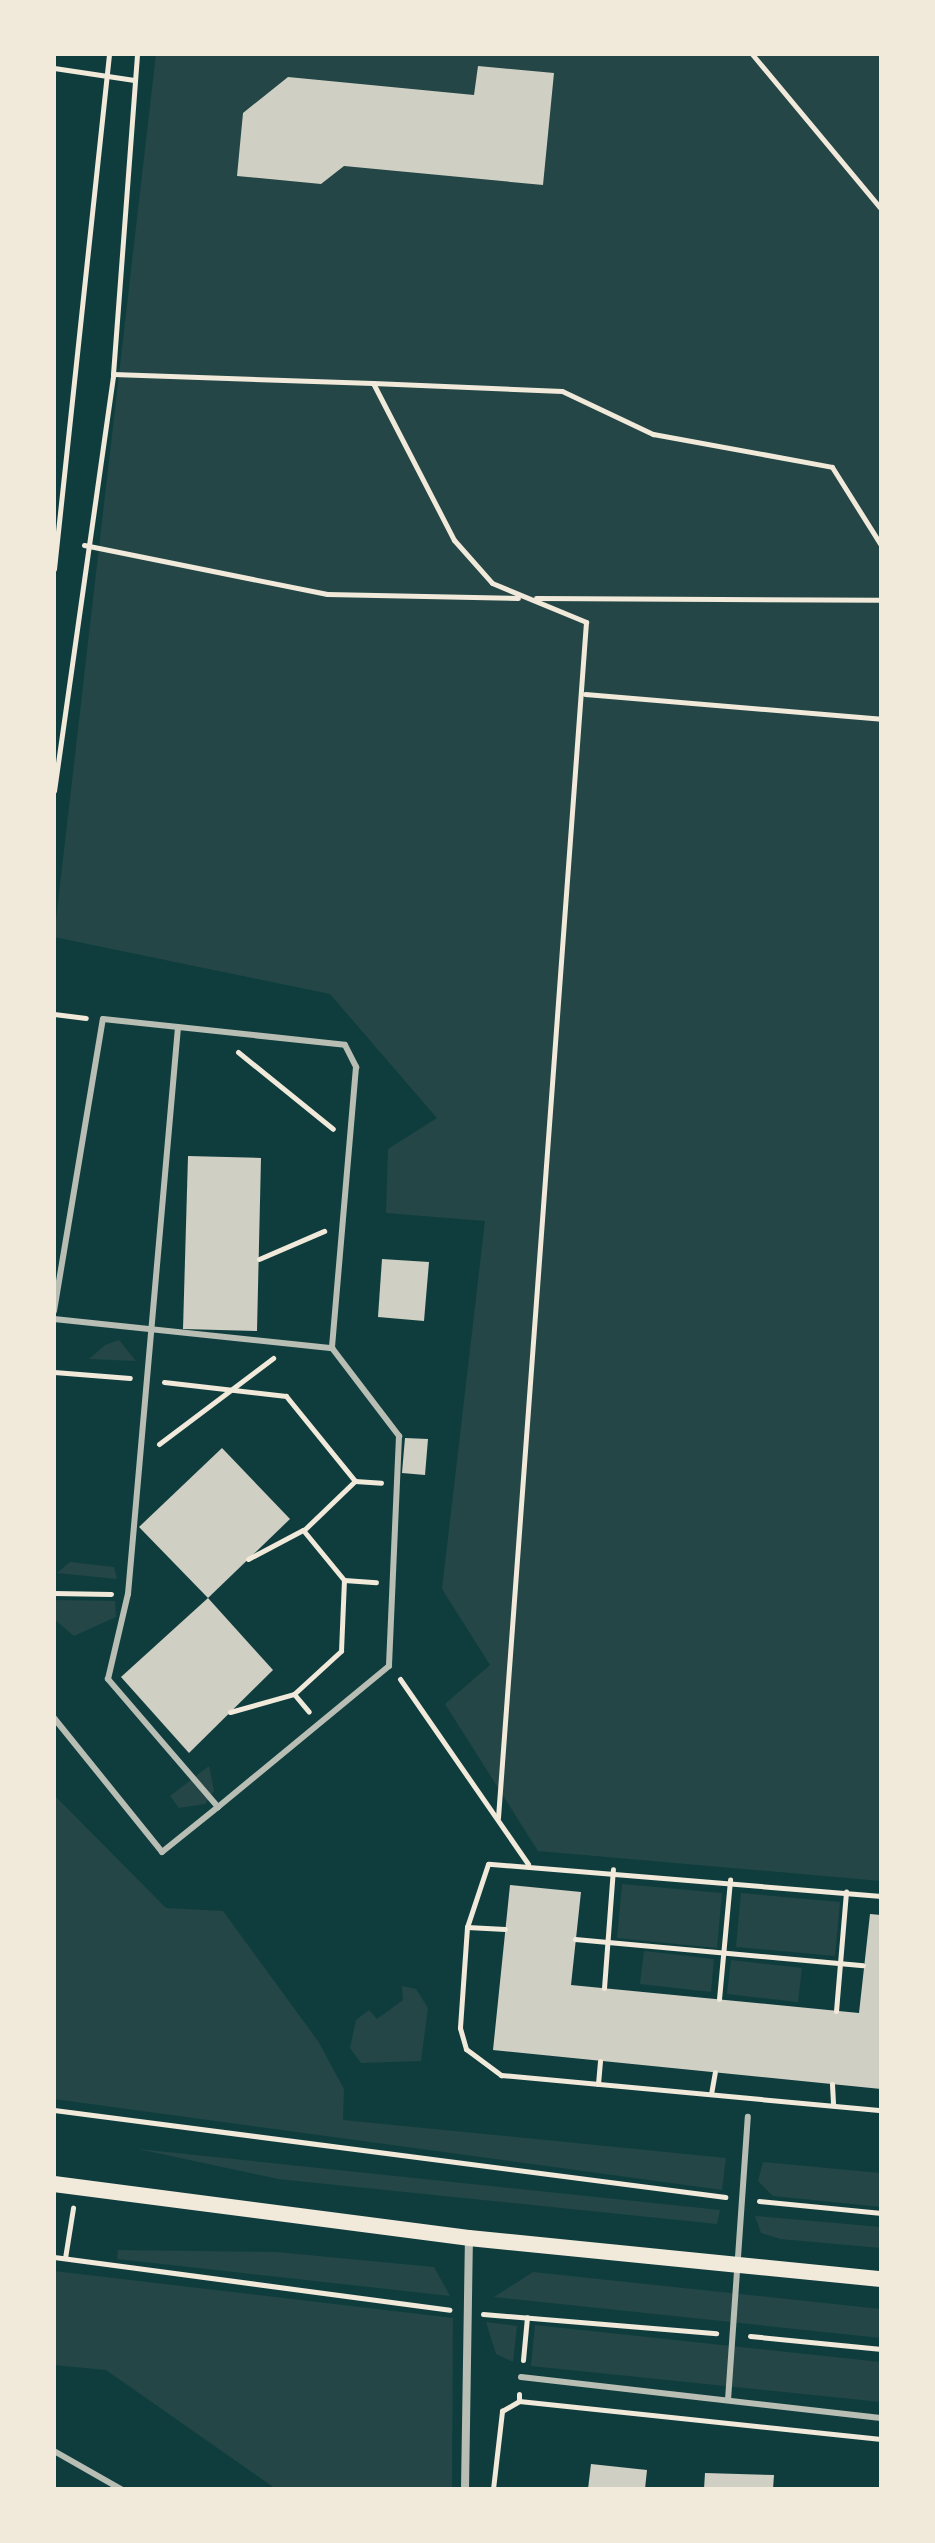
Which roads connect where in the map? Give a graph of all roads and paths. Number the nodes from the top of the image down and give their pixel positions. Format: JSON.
{"nodes":[{"id":1,"x":109,"y":54,"type":"edge"},
{"id":2,"x":137,"y":54,"type":"edge"},
{"id":3,"x":752,"y":54,"type":"edge"},
{"id":4,"x":54,"y":68,"type":"edge"},
{"id":5,"x":106,"y":76,"type":"junction"},
{"id":6,"x":134,"y":80,"type":"junction"},
{"id":7,"x":881,"y":209,"type":"edge"},
{"id":8,"x":113,"y":374,"type":"junction"},
{"id":9,"x":373,"y":383,"type":"junction"},
{"id":10,"x":84,"y":545,"type":"junction"},
{"id":11,"x":881,"y":545,"type":"edge"},
{"id":12,"x":54,"y":569,"type":"edge"},
{"id":13,"x":523,"y":598,"type":"junction"},
{"id":14,"x":881,"y":600,"type":"edge"},
{"id":15,"x":585,"y":694,"type":"junction"},
{"id":16,"x":881,"y":719,"type":"edge"},
{"id":17,"x":54,"y":791,"type":"edge"},
{"id":18,"x":54,"y":1014,"type":"edge"},
{"id":19,"x":103,"y":1019,"type":"junction"},
{"id":20,"x":178,"y":1027,"type":"junction"},
{"id":21,"x":212,"y":1031,"type":"junction"},
{"id":22,"x":350,"y":1142,"type":"junction"},
{"id":23,"x":342,"y":1224,"type":"junction"},
{"id":24,"x":259,"y":1259,"type":"dead end"},
{"id":25,"x":54,"y":1311,"type":"edge"},
{"id":26,"x":54,"y":1319,"type":"edge"},
{"id":27,"x":152,"y":1330,"type":"junction"},
{"id":28,"x":293,"y":1344,"type":"junction"},
{"id":29,"x":332,"y":1348,"type":"junction"},
{"id":30,"x":54,"y":1372,"type":"edge"},
{"id":31,"x":147,"y":1380,"type":"junction"},
{"id":32,"x":230,"y":1389,"type":"junction"},
{"id":33,"x":140,"y":1459,"type":"junction"},
{"id":34,"x":355,"y":1481,"type":"junction"},
{"id":35,"x":398,"y":1485,"type":"junction"},
{"id":36,"x":303,"y":1530,"type":"junction"},
{"id":37,"x":248,"y":1559,"type":"dead end"},
{"id":38,"x":344,"y":1580,"type":"junction"},
{"id":39,"x":395,"y":1584,"type":"junction"},
{"id":40,"x":54,"y":1593,"type":"edge"},
{"id":41,"x":128,"y":1594,"type":"junction"},
{"id":42,"x":389,"y":1666,"type":"junction"},
{"id":43,"x":294,"y":1694,"type":"junction"},
{"id":44,"x":230,"y":1712,"type":"dead end"},
{"id":45,"x":54,"y":1718,"type":"edge"},
{"id":46,"x":319,"y":1724,"type":"junction"},
{"id":47,"x":218,"y":1807,"type":"junction"},
{"id":48,"x":498,"y":1818,"type":"junction"},
{"id":49,"x":528,"y":1864,"type":"junction"},
{"id":50,"x":613,"y":1869,"type":"junction"},
{"id":51,"x":730,"y":1880,"type":"junction"},
{"id":52,"x":846,"y":1891,"type":"junction"},
{"id":53,"x":881,"y":1896,"type":"edge"},
{"id":54,"x":467,"y":1927,"type":"junction"},
{"id":55,"x":505,"y":1929,"type":"dead end"},
{"id":56,"x":575,"y":1939,"type":"dead end"},
{"id":57,"x":609,"y":1941,"type":"junction"},
{"id":58,"x":723,"y":1955,"type":"junction"},
{"id":59,"x":842,"y":1965,"type":"junction"},
{"id":60,"x":863,"y":1965,"type":"dead end"},
{"id":61,"x":604,"y":1988,"type":"dead end"},
{"id":62,"x":719,"y":1999,"type":"dead end"},
{"id":63,"x":836,"y":2011,"type":"dead end"},
{"id":64,"x":600,"y":2061,"type":"dead end"},
{"id":65,"x":715,"y":2072,"type":"dead end"},
{"id":66,"x":598,"y":2084,"type":"junction"},
{"id":67,"x":832,"y":2084,"type":"dead end"},
{"id":68,"x":711,"y":2094,"type":"junction"},
{"id":69,"x":833,"y":2105,"type":"junction"},
{"id":70,"x":54,"y":2110,"type":"edge"},
{"id":71,"x":881,"y":2110,"type":"edge"},
{"id":72,"x":748,"y":2117,"type":"dead end"},
{"id":73,"x":54,"y":2184,"type":"edge"},
{"id":74,"x":77,"y":2186,"type":"junction"},
{"id":75,"x":743,"y":2199,"type":"junction"},
{"id":76,"x":881,"y":2213,"type":"edge"},
{"id":77,"x":469,"y":2238,"type":"junction"},
{"id":78,"x":54,"y":2257,"type":"edge"},
{"id":79,"x":65,"y":2258,"type":"junction"},
{"id":80,"x":88,"y":2262,"type":"dead end"},
{"id":81,"x":739,"y":2264,"type":"junction"},
{"id":82,"x":881,"y":2279,"type":"edge"},
{"id":83,"x":521,"y":2377,"type":"dead end"},
{"id":84,"x":728,"y":2400,"type":"junction"},
{"id":85,"x":519,"y":2401,"type":"dead end"},
{"id":86,"x":881,"y":2418,"type":"edge"},
{"id":87,"x":54,"y":2451,"type":"edge"},
{"id":88,"x":121,"y":2489,"type":"edge"},
{"id":89,"x":465,"y":2489,"type":"edge"},
{"id":90,"x":493,"y":2489,"type":"edge"}],
"edges":[{"from":1,"to":5,"type":"path"},
{"from":2,"to":6,"type":"path"},
{"from":3,"to":7,"type":"path"},
{"from":4,"to":5,"type":"path"},
{"from":5,"to":6,"type":"path"},
{"from":5,"to":12,"type":"path"},
{"from":6,"to":8,"type":"path"},
{"from":8,"to":9,"type":"path"},
{"from":8,"to":10,"type":"path"},
{"from":9,"to":11,"type":"path"},
{"from":9,"to":13,"type":"path"},
{"from":10,"to":13,"type":"path"},
{"from":10,"to":17,"type":"path"},
{"from":13,"to":14,"type":"path"},
{"from":13,"to":15,"type":"path"},
{"from":15,"to":16,"type":"path"},
{"from":15,"to":48,"type":"path"},
{"from":18,"to":19,"type":"path"},
{"from":19,"to":20,"type":"lane"},
{"from":19,"to":25,"type":"lane"},
{"from":20,"to":21,"type":"lane"},
{"from":20,"to":27,"type":"lane"},
{"from":21,"to":22,"type":"path"},
{"from":21,"to":22,"type":"lane"},
{"from":22,"to":23,"type":"lane"},
{"from":23,"to":24,"type":"path"},
{"from":23,"to":29,"type":"lane"},
{"from":26,"to":27,"type":"lane"},
{"from":27,"to":28,"type":"lane"},
{"from":27,"to":31,"type":"lane"},
{"from":28,"to":29,"type":"lane"},
{"from":28,"to":32,"type":"path"},
{"from":29,"to":35,"type":"lane"},
{"from":30,"to":31,"type":"path"},
{"from":31,"to":32,"type":"path"},
{"from":31,"to":33,"type":"lane"},
{"from":32,"to":33,"type":"path"},
{"from":32,"to":34,"type":"path"},
{"from":33,"to":41,"type":"lane"},
{"from":34,"to":35,"type":"path"},
{"from":34,"to":36,"type":"path"},
{"from":35,"to":39,"type":"lane"},
{"from":36,"to":37,"type":"path"},
{"from":36,"to":38,"type":"path"},
{"from":38,"to":39,"type":"path"},
{"from":38,"to":43,"type":"path"},
{"from":39,"to":42,"type":"lane"},
{"from":40,"to":41,"type":"path"},
{"from":41,"to":47,"type":"lane"},
{"from":42,"to":46,"type":"lane"},
{"from":42,"to":48,"type":"path"},
{"from":43,"to":44,"type":"path"},
{"from":43,"to":46,"type":"path"},
{"from":45,"to":47,"type":"lane"},
{"from":46,"to":47,"type":"lane"},
{"from":48,"to":49,"type":"path"},
{"from":49,"to":50,"type":"path"},
{"from":49,"to":54,"type":"path"},
{"from":50,"to":51,"type":"path"},
{"from":50,"to":57,"type":"path"},
{"from":51,"to":52,"type":"path"},
{"from":51,"to":58,"type":"path"},
{"from":52,"to":53,"type":"path"},
{"from":52,"to":59,"type":"path"},
{"from":54,"to":55,"type":"path"},
{"from":54,"to":66,"type":"path"},
{"from":56,"to":57,"type":"path"},
{"from":57,"to":58,"type":"path"},
{"from":57,"to":61,"type":"path"},
{"from":58,"to":59,"type":"path"},
{"from":58,"to":62,"type":"path"},
{"from":59,"to":60,"type":"path"},
{"from":59,"to":63,"type":"path"},
{"from":64,"to":66,"type":"path"},
{"from":65,"to":68,"type":"path"},
{"from":66,"to":68,"type":"path"},
{"from":67,"to":69,"type":"path"},
{"from":68,"to":69,"type":"path"},
{"from":69,"to":71,"type":"path"},
{"from":70,"to":75,"type":"path"},
{"from":72,"to":75,"type":"lane"},
{"from":73,"to":74,"type":"main road"},
{"from":74,"to":77,"type":"main road"},
{"from":74,"to":79,"type":"path"},
{"from":75,"to":76,"type":"path"},
{"from":75,"to":81,"type":"lane"},
{"from":77,"to":81,"type":"main road"},
{"from":77,"to":89,"type":"street"},
{"from":78,"to":79,"type":"path"},
{"from":79,"to":80,"type":"path"},
{"from":81,"to":82,"type":"main road"},
{"from":81,"to":84,"type":"lane"},
{"from":83,"to":84,"type":"lane"},
{"from":84,"to":86,"type":"lane"},
{"from":85,"to":90,"type":"path"},
{"from":87,"to":88,"type":"lane"}]}
